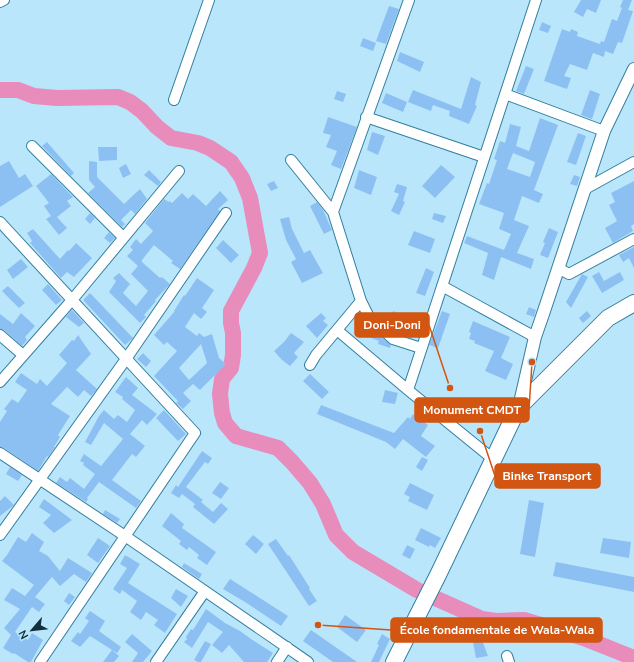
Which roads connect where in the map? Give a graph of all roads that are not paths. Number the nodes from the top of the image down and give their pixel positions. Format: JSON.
{"nodes":[{"id":1,"x":4,"y":0,"type":"edge"},
{"id":2,"x":209,"y":0,"type":"edge"},
{"id":3,"x":409,"y":0,"type":"edge"},
{"id":4,"x":536,"y":0,"type":"edge"},
{"id":5,"x":0,"y":2,"type":"edge"},
{"id":6,"x":634,"y":69,"type":"edge"},
{"id":7,"x":505,"y":94,"type":"junction"},
{"id":8,"x":174,"y":100,"type":"dead end"},
{"id":9,"x":366,"y":117,"type":"junction"},
{"id":10,"x":604,"y":131,"type":"junction"},
{"id":11,"x":32,"y":146,"type":"dead end"},
{"id":12,"x":484,"y":157,"type":"junction"},
{"id":13,"x":291,"y":160,"type":"dead end"},
{"id":14,"x":634,"y":162,"type":"edge"},
{"id":15,"x":179,"y":171,"type":"dead end"},
{"id":16,"x":585,"y":189,"type":"junction"},
{"id":17,"x":333,"y":212,"type":"junction"},
{"id":18,"x":226,"y":213,"type":"dead end"},
{"id":19,"x":0,"y":222,"type":"edge"},
{"id":20,"x":123,"y":237,"type":"junction"},
{"id":21,"x":634,"y":239,"type":"edge"},
{"id":22,"x":558,"y":268,"type":"junction"},
{"id":23,"x":442,"y":286,"type":"junction"},
{"id":24,"x":72,"y":300,"type":"junction"},
{"id":25,"x":361,"y":302,"type":"junction"},
{"id":26,"x":634,"y":303,"type":"edge"},
{"id":27,"x":337,"y":330,"type":"junction"},
{"id":28,"x":0,"y":335,"type":"edge"},
{"id":29,"x":535,"y":337,"type":"junction"},
{"id":30,"x":421,"y":348,"type":"junction"},
{"id":31,"x":23,"y":355,"type":"junction"},
{"id":32,"x":126,"y":359,"type":"junction"},
{"id":33,"x":310,"y":365,"type":"dead end"},
{"id":34,"x":0,"y":382,"type":"edge"},
{"id":35,"x":408,"y":390,"type":"junction"},
{"id":36,"x":518,"y":408,"type":"junction"},
{"id":37,"x":0,"y":453,"type":"edge"},
{"id":38,"x":493,"y":459,"type":"junction"},
{"id":39,"x":39,"y":479,"type":"junction"},
{"id":40,"x":0,"y":535,"type":"edge"},
{"id":41,"x":125,"y":536,"type":"junction"},
{"id":42,"x":205,"y":591,"type":"junction"},
{"id":43,"x":287,"y":647,"type":"junction"},
{"id":44,"x":40,"y":662,"type":"edge"},
{"id":45,"x":156,"y":662,"type":"edge"},
{"id":46,"x":277,"y":662,"type":"edge"},
{"id":47,"x":308,"y":662,"type":"edge"},
{"id":48,"x":394,"y":662,"type":"edge"}],
"edges":[{"from":1,"to":5,"type":"street"},
{"from":2,"to":8,"type":"street"},
{"from":3,"to":9,"type":"street"},
{"from":4,"to":7,"type":"street"},
{"from":6,"to":10,"type":"street"},
{"from":7,"to":10,"type":"street"},
{"from":7,"to":12,"type":"street"},
{"from":9,"to":12,"type":"street"},
{"from":9,"to":17,"type":"street"},
{"from":10,"to":16,"type":"street"},
{"from":11,"to":20,"type":"street"},
{"from":12,"to":23,"type":"street"},
{"from":13,"to":17,"type":"street"},
{"from":14,"to":16,"type":"street"},
{"from":15,"to":20,"type":"street"},
{"from":16,"to":22,"type":"street"},
{"from":17,"to":25,"type":"street"},
{"from":18,"to":32,"type":"street"},
{"from":19,"to":24,"type":"street"},
{"from":20,"to":24,"type":"street"},
{"from":21,"to":22,"type":"street"},
{"from":22,"to":29,"type":"street"},
{"from":23,"to":29,"type":"street"},
{"from":23,"to":30,"type":"street"},
{"from":24,"to":31,"type":"street"},
{"from":24,"to":32,"type":"street"},
{"from":25,"to":27,"type":"street"},
{"from":25,"to":30,"type":"street"},
{"from":26,"to":36,"type":"main road"},
{"from":27,"to":33,"type":"street"},
{"from":27,"to":35,"type":"street"},
{"from":28,"to":31,"type":"street"},
{"from":29,"to":36,"type":"street"},
{"from":30,"to":35,"type":"street"},
{"from":31,"to":34,"type":"street"},
{"from":32,"to":39,"type":"street"},
{"from":32,"to":41,"type":"street"},
{"from":35,"to":38,"type":"street"},
{"from":36,"to":38,"type":"main road"},
{"from":37,"to":39,"type":"street"},
{"from":38,"to":48,"type":"main road"},
{"from":39,"to":40,"type":"street"},
{"from":39,"to":41,"type":"street"},
{"from":41,"to":42,"type":"street"},
{"from":41,"to":44,"type":"street"},
{"from":42,"to":43,"type":"street"},
{"from":42,"to":45,"type":"street"},
{"from":43,"to":46,"type":"street"},
{"from":43,"to":47,"type":"street"}]}
